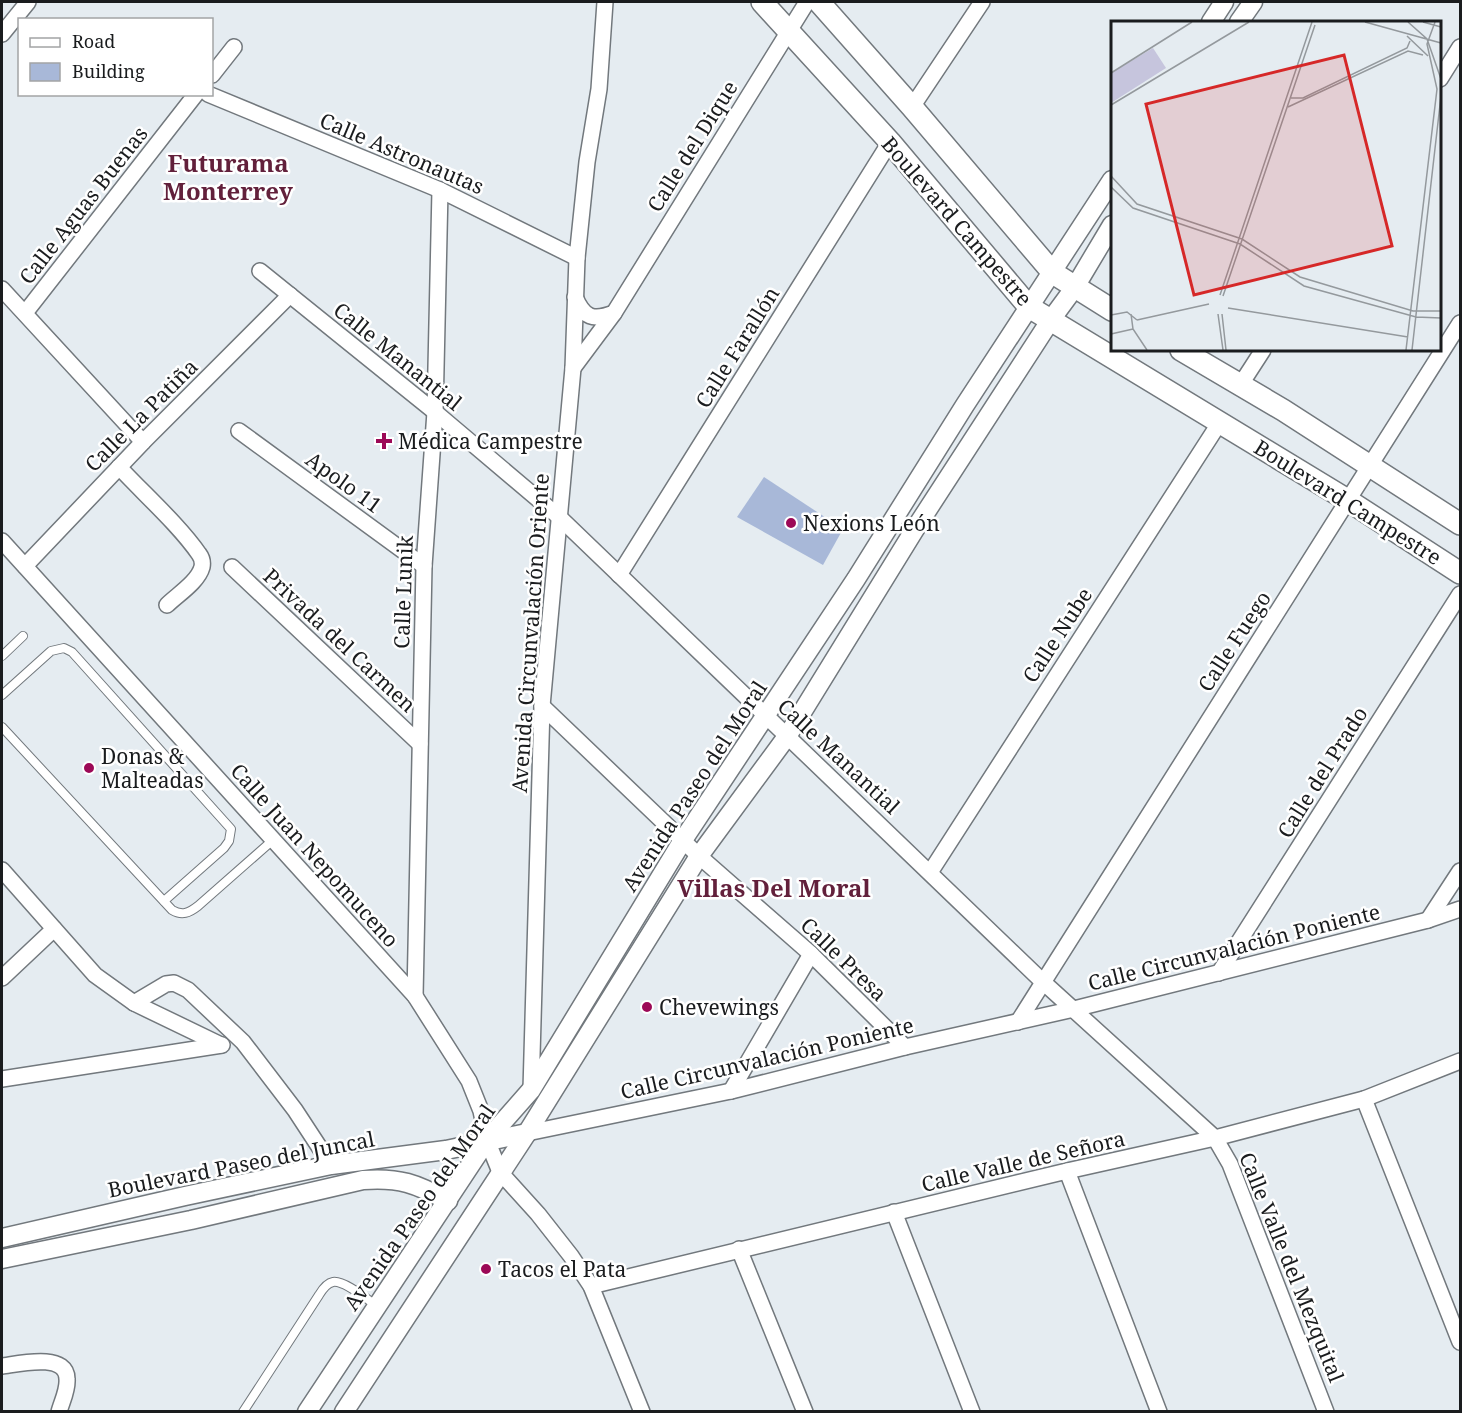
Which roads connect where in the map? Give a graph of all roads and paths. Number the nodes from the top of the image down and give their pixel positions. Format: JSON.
{"nodes":[{"id":1,"x":28,"y":2,"type":"edge"},
{"id":2,"x":605,"y":2,"type":"edge"},
{"id":3,"x":762,"y":2,"type":"edge"},
{"id":4,"x":807,"y":2,"type":"edge"},
{"id":5,"x":819,"y":2,"type":"edge"},
{"id":6,"x":982,"y":2,"type":"edge"},
{"id":7,"x":1224,"y":2,"type":"edge"},
{"id":8,"x":1253,"y":2,"type":"edge"},
{"id":9,"x":1212,"y":21,"type":"edge"},
{"id":10,"x":1240,"y":21,"type":"edge"},
{"id":11,"x":788,"y":30,"type":"junction"},
{"id":12,"x":2,"y":34,"type":"edge"},
{"id":13,"x":234,"y":46,"type":"dead end"},
{"id":14,"x":1461,"y":47,"type":"edge"},
{"id":15,"x":213,"y":74,"type":"edge"},
{"id":16,"x":1441,"y":77,"type":"edge"},
{"id":17,"x":194,"y":96,"type":"edge"},
{"id":18,"x":212,"y":96,"type":"edge"},
{"id":19,"x":912,"y":107,"type":"junction"},
{"id":20,"x":890,"y":142,"type":"junction"},
{"id":21,"x":1111,"y":183,"type":"edge"},
{"id":22,"x":440,"y":190,"type":"junction"},
{"id":23,"x":1111,"y":228,"type":"edge"},
{"id":24,"x":577,"y":258,"type":"junction"},
{"id":25,"x":260,"y":271,"type":"dead end"},
{"id":26,"x":1053,"y":273,"type":"junction"},
{"id":27,"x":1075,"y":288,"type":"junction"},
{"id":28,"x":2,"y":289,"type":"edge"},
{"id":29,"x":290,"y":296,"type":"junction"},
{"id":30,"x":575,"y":297,"type":"junction"},
{"id":31,"x":1029,"y":307,"type":"junction"},
{"id":32,"x":1111,"y":308,"type":"edge"},
{"id":33,"x":25,"y":313,"type":"junction"},
{"id":34,"x":614,"y":313,"type":"junction"},
{"id":35,"x":1050,"y":321,"type":"junction"},
{"id":36,"x":1461,"y":323,"type":"edge"},
{"id":37,"x":1183,"y":351,"type":"edge"},
{"id":38,"x":1262,"y":351,"type":"edge"},
{"id":39,"x":573,"y":368,"type":"junction"},
{"id":40,"x":1241,"y":384,"type":"junction"},
{"id":41,"x":435,"y":412,"type":"junction"},
{"id":42,"x":1220,"y":422,"type":"junction"},
{"id":43,"x":239,"y":431,"type":"dead end"},
{"id":44,"x":143,"y":442,"type":"junction"},
{"id":45,"x":1371,"y":467,"type":"junction"},
{"id":46,"x":119,"y":468,"type":"junction"},
{"id":47,"x":1349,"y":501,"type":"junction"},
{"id":48,"x":558,"y":516,"type":"junction"},
{"id":49,"x":1461,"y":524,"type":"edge"},
{"id":50,"x":2,"y":541,"type":"edge"},
{"id":51,"x":24,"y":566,"type":"junction"},
{"id":52,"x":424,"y":566,"type":"junction"},
{"id":53,"x":232,"y":567,"type":"dead end"},
{"id":54,"x":1461,"y":573,"type":"edge"},
{"id":55,"x":619,"y":575,"type":"junction"},
{"id":56,"x":1461,"y":594,"type":"edge"},
{"id":57,"x":167,"y":605,"type":"dead end"},
{"id":58,"x":23,"y":636,"type":"dead end"},
{"id":59,"x":2,"y":656,"type":"edge"},
{"id":60,"x":2,"y":695,"type":"edge"},
{"id":61,"x":542,"y":706,"type":"junction"},
{"id":62,"x":766,"y":717,"type":"junction"},
{"id":63,"x":2,"y":727,"type":"edge"},
{"id":64,"x":788,"y":735,"type":"junction"},
{"id":65,"x":420,"y":744,"type":"junction"},
{"id":66,"x":273,"y":840,"type":"junction"},
{"id":67,"x":683,"y":840,"type":"junction"},
{"id":68,"x":699,"y":856,"type":"junction"},
{"id":69,"x":2,"y":870,"type":"edge"},
{"id":70,"x":931,"y":871,"type":"junction"},
{"id":71,"x":1461,"y":871,"type":"edge"},
{"id":72,"x":164,"y":901,"type":"junction"},
{"id":73,"x":1461,"y":909,"type":"edge"},
{"id":74,"x":1428,"y":920,"type":"junction"},
{"id":75,"x":54,"y":929,"type":"junction"},
{"id":76,"x":811,"y":954,"type":"junction"},
{"id":77,"x":1219,"y":973,"type":"junction"},
{"id":78,"x":2,"y":978,"type":"edge"},
{"id":79,"x":1042,"y":981,"type":"junction"},
{"id":80,"x":415,"y":996,"type":"junction"},
{"id":81,"x":134,"y":1003,"type":"junction"},
{"id":82,"x":1074,"y":1009,"type":"junction"},
{"id":83,"x":1018,"y":1022,"type":"junction"},
{"id":84,"x":243,"y":1042,"type":"junction"},
{"id":85,"x":221,"y":1045,"type":"junction"},
{"id":86,"x":905,"y":1047,"type":"junction"},
{"id":87,"x":1461,"y":1061,"type":"edge"},
{"id":88,"x":2,"y":1079,"type":"edge"},
{"id":89,"x":531,"y":1090,"type":"junction"},
{"id":90,"x":731,"y":1091,"type":"junction"},
{"id":91,"x":1364,"y":1099,"type":"junction"},
{"id":92,"x":527,"y":1133,"type":"junction"},
{"id":93,"x":1215,"y":1138,"type":"junction"},
{"id":94,"x":487,"y":1140,"type":"junction"},
{"id":95,"x":331,"y":1165,"type":"junction"},
{"id":96,"x":1066,"y":1171,"type":"junction"},
{"id":97,"x":500,"y":1172,"type":"junction"},
{"id":98,"x":185,"y":1196,"type":"junction"},
{"id":99,"x":448,"y":1202,"type":"junction"},
{"id":100,"x":894,"y":1212,"type":"junction"},
{"id":101,"x":191,"y":1220,"type":"junction"},
{"id":102,"x":2,"y":1238,"type":"edge"},
{"id":103,"x":739,"y":1249,"type":"junction"},
{"id":104,"x":2,"y":1259,"type":"edge"},
{"id":105,"x":591,"y":1286,"type":"junction"},
{"id":106,"x":377,"y":1306,"type":"junction"},
{"id":107,"x":1461,"y":1341,"type":"edge"},
{"id":108,"x":350,"y":1347,"type":"junction"},
{"id":109,"x":2,"y":1366,"type":"edge"},
{"id":110,"x":59,"y":1412,"type":"edge"},
{"id":111,"x":243,"y":1412,"type":"edge"},
{"id":112,"x":307,"y":1412,"type":"edge"},
{"id":113,"x":322,"y":1412,"type":"edge"},
{"id":114,"x":344,"y":1412,"type":"edge"},
{"id":115,"x":642,"y":1412,"type":"edge"},
{"id":116,"x":805,"y":1412,"type":"edge"},
{"id":117,"x":972,"y":1412,"type":"edge"},
{"id":118,"x":1159,"y":1412,"type":"edge"},
{"id":119,"x":1326,"y":1412,"type":"edge"}],
"edges":[{"from":1,"to":12,"type":"street"},
{"from":2,"to":24,"type":"street","name":"Avenida Circunvalación Oriente"},
{"from":3,"to":11,"type":"main road","name":"Boulevard Campestre"},
{"from":4,"to":11,"type":"street","name":"Calle del Dique"},
{"from":5,"to":19,"type":"main road","name":"Boulevard Campestre"},
{"from":6,"to":19,"type":"street"},
{"from":7,"to":9,"type":"street"},
{"from":8,"to":10,"type":"street"},
{"from":11,"to":20,"type":"main road","name":"Boulevard Campestre"},
{"from":11,"to":34,"type":"street","name":"Calle del Dique"},
{"from":13,"to":15,"type":"street"},
{"from":14,"to":16,"type":"street"},
{"from":17,"to":33,"type":"street","name":"Calle Aguas Buenas"},
{"from":18,"to":22,"type":"street","name":"Calle Astronautas"},
{"from":19,"to":26,"type":"main road","name":"Boulevard Campestre"},
{"from":20,"to":31,"type":"main road","name":"Boulevard Campestre"},
{"from":20,"to":55,"type":"street","name":"Calle Farallón"},
{"from":21,"to":26,"type":"street","name":"Avenida Paseo del Moral"},
{"from":22,"to":24,"type":"street","name":"Calle Astronautas"},
{"from":22,"to":41,"type":"street","name":"Calle Lunik"},
{"from":23,"to":27,"type":"street","name":"Avenida Paseo del Moral"},
{"from":24,"to":30,"type":"street","name":"Avenida Circunvalación Oriente"},
{"from":25,"to":29,"type":"street","name":"Calle Manantial"},
{"from":26,"to":27,"type":"main road","name":"Boulevard Campestre"},
{"from":26,"to":31,"type":"street","name":"Avenida Paseo del Moral"},
{"from":27,"to":32,"type":"main road","name":"Boulevard Campestre"},
{"from":27,"to":35,"type":"street","name":"Avenida Paseo del Moral"},
{"from":28,"to":33,"type":"street"},
{"from":29,"to":41,"type":"street","name":"Calle Manantial"},
{"from":29,"to":44,"type":"street","name":"Calle La Patiña"},
{"from":30,"to":34,"type":"street"},
{"from":30,"to":39,"type":"street","name":"Avenida Circunvalación Oriente"},
{"from":31,"to":35,"type":"main road","name":"Boulevard Campestre"},
{"from":31,"to":62,"type":"street","name":"Avenida Paseo del Moral"},
{"from":33,"to":44,"type":"street"},
{"from":34,"to":39,"type":"street","name":"Calle del Dique"},
{"from":35,"to":42,"type":"main road","name":"Boulevard Campestre"},
{"from":35,"to":64,"type":"street","name":"Avenida Paseo del Moral"},
{"from":36,"to":45,"type":"street","name":"Calle Fuego"},
{"from":37,"to":40,"type":"main road","name":"Boulevard Campestre"},
{"from":38,"to":40,"type":"street"},
{"from":39,"to":48,"type":"street","name":"Avenida Circunvalación Oriente"},
{"from":40,"to":45,"type":"main road","name":"Boulevard Campestre"},
{"from":41,"to":48,"type":"street","name":"Calle Manantial"},
{"from":41,"to":52,"type":"street","name":"Calle Lunik"},
{"from":42,"to":47,"type":"main road","name":"Boulevard Campestre"},
{"from":42,"to":70,"type":"street","name":"Calle Nube"},
{"from":43,"to":52,"type":"street","name":"Apolo 11"},
{"from":44,"to":46,"type":"street","name":"Calle La Patiña"},
{"from":45,"to":47,"type":"street","name":"Calle Fuego"},
{"from":45,"to":49,"type":"main road","name":"Boulevard Campestre"},
{"from":46,"to":51,"type":"street","name":"Calle La Patiña"},
{"from":46,"to":57,"type":"street"},
{"from":47,"to":54,"type":"main road","name":"Boulevard Campestre"},
{"from":47,"to":79,"type":"street","name":"Calle Fuego"},
{"from":48,"to":55,"type":"street","name":"Calle Manantial"},
{"from":48,"to":61,"type":"street","name":"Avenida Circunvalación Oriente"},
{"from":50,"to":51,"type":"street","name":"Calle Juan Nepomuceno"},
{"from":51,"to":66,"type":"street","name":"Calle Juan Nepomuceno"},
{"from":52,"to":65,"type":"street","name":"Calle Lunik"},
{"from":53,"to":65,"type":"street","name":"Privada del Carmen"},
{"from":55,"to":62,"type":"street","name":"Calle Manantial"},
{"from":56,"to":77,"type":"street","name":"Calle del Prado"},
{"from":58,"to":59,"type":"lane"},
{"from":60,"to":72,"type":"lane"},
{"from":61,"to":67,"type":"street","name":"Calle Presa"},
{"from":61,"to":89,"type":"street","name":"Avenida Circunvalación Oriente"},
{"from":62,"to":64,"type":"street","name":"Calle Manantial"},
{"from":62,"to":67,"type":"street","name":"Avenida Paseo del Moral"},
{"from":63,"to":72,"type":"lane"},
{"from":64,"to":68,"type":"street","name":"Avenida Paseo del Moral"},
{"from":64,"to":70,"type":"street","name":"Calle Manantial"},
{"from":65,"to":80,"type":"street","name":"Calle Lunik"},
{"from":66,"to":72,"type":"lane"},
{"from":66,"to":80,"type":"street","name":"Calle Juan Nepomuceno"},
{"from":67,"to":68,"type":"street","name":"Calle Presa"},
{"from":67,"to":89,"type":"street","name":"Avenida Paseo del Moral"},
{"from":68,"to":76,"type":"street","name":"Calle Presa"},
{"from":68,"to":92,"type":"street","name":"Avenida Paseo del Moral"},
{"from":69,"to":75,"type":"street"},
{"from":70,"to":79,"type":"street","name":"Calle Manantial"},
{"from":71,"to":74,"type":"street"},
{"from":73,"to":74,"type":"street","name":"Calle Circunvalación Poniente"},
{"from":74,"to":77,"type":"street","name":"Calle Circunvalación Poniente"},
{"from":75,"to":78,"type":"street"},
{"from":75,"to":81,"type":"street"},
{"from":76,"to":86,"type":"street","name":"Calle Presa"},
{"from":76,"to":90,"type":"street"},
{"from":77,"to":82,"type":"street","name":"Calle Circunvalación Poniente"},
{"from":79,"to":82,"type":"street","name":"Calle Manantial"},
{"from":79,"to":83,"type":"street"},
{"from":80,"to":94,"type":"street","name":"Calle Juan Nepomuceno"},
{"from":81,"to":84,"type":"street"},
{"from":81,"to":85,"type":"street"},
{"from":82,"to":83,"type":"street","name":"Calle Circunvalación Poniente"},
{"from":82,"to":93,"type":"street","name":"Calle Manantial"},
{"from":83,"to":86,"type":"street","name":"Calle Circunvalación Poniente"},
{"from":84,"to":85,"type":"street"},
{"from":84,"to":95,"type":"street"},
{"from":85,"to":88,"type":"street"},
{"from":86,"to":90,"type":"street","name":"Calle Circunvalación Poniente"},
{"from":87,"to":91,"type":"street","name":"Calle Valle de Señora"},
{"from":89,"to":94,"type":"street","name":"Avenida Paseo del Moral"},
{"from":90,"to":92,"type":"street","name":"Calle Circunvalación Poniente"},
{"from":91,"to":93,"type":"street","name":"Calle Valle de Señora"},
{"from":91,"to":107,"type":"street"},
{"from":92,"to":94,"type":"street","name":"Boulevard Paseo del Juncal"},
{"from":92,"to":97,"type":"street","name":"Avenida Paseo del Moral"},
{"from":93,"to":96,"type":"street","name":"Calle Valle de Señora"},
{"from":93,"to":119,"type":"street","name":"Calle Valle del Mezquital"},
{"from":94,"to":95,"type":"street","name":"Boulevard Paseo del Juncal"},
{"from":94,"to":97,"type":"street","name":"Calle Juan Nepomuceno"},
{"from":94,"to":99,"type":"street","name":"Avenida Paseo del Moral"},
{"from":95,"to":98,"type":"street","name":"Boulevard Paseo del Juncal"},
{"from":96,"to":100,"type":"street","name":"Calle Valle de Señora"},
{"from":96,"to":118,"type":"street"},
{"from":97,"to":105,"type":"street"},
{"from":97,"to":114,"type":"street","name":"Avenida Paseo del Moral"},
{"from":98,"to":101,"type":"street"},
{"from":98,"to":102,"type":"street","name":"Boulevard Paseo del Juncal"},
{"from":99,"to":101,"type":"street","name":"Boulevard Paseo del Juncal"},
{"from":99,"to":106,"type":"street","name":"Avenida Paseo del Moral"},
{"from":100,"to":103,"type":"street","name":"Calle Valle de Señora"},
{"from":100,"to":117,"type":"street"},
{"from":101,"to":104,"type":"street","name":"Boulevard Paseo del Juncal"},
{"from":103,"to":105,"type":"street","name":"Calle Valle de Señora"},
{"from":103,"to":116,"type":"street"},
{"from":105,"to":115,"type":"street"},
{"from":106,"to":108,"type":"street","name":"Avenida Paseo del Moral"},
{"from":106,"to":111,"type":"lane"},
{"from":108,"to":112,"type":"street","name":"Avenida Paseo del Moral"},
{"from":108,"to":113,"type":"street"},
{"from":109,"to":110,"type":"street"}]}
